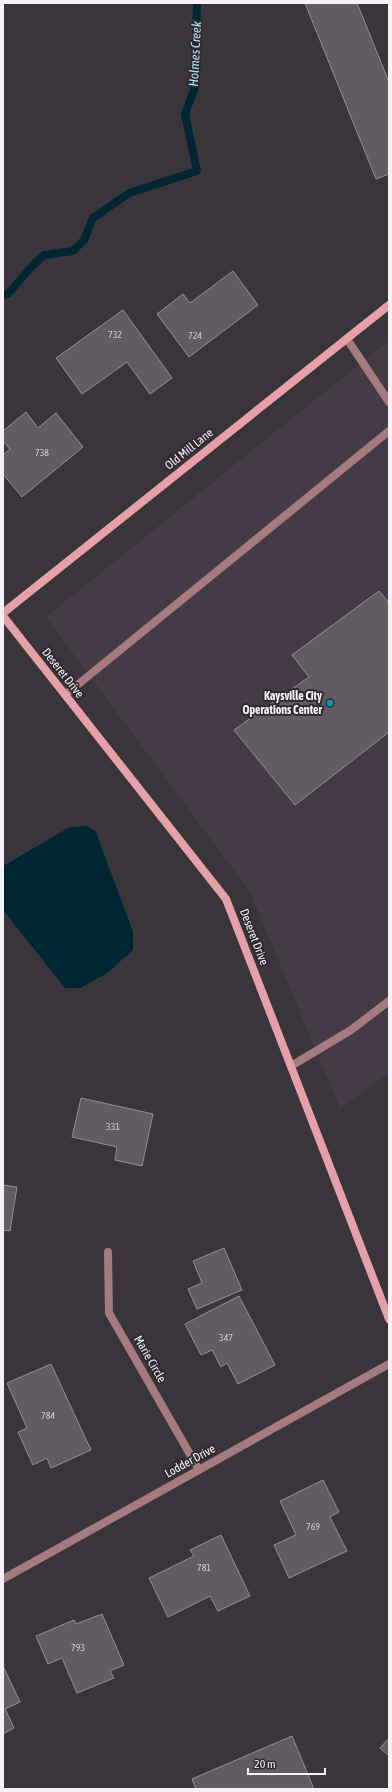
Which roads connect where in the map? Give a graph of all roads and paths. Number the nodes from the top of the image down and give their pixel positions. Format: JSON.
{"nodes":[{"id":1,"x":389,"y":305,"type":"edge"},
{"id":2,"x":347,"y":339,"type":"junction"},
{"id":3,"x":389,"y":402,"type":"edge"},
{"id":4,"x":389,"y":431,"type":"edge"},
{"id":5,"x":3,"y":613,"type":"edge"},
{"id":6,"x":3,"y":616,"type":"edge"},
{"id":7,"x":65,"y":695,"type":"junction"},
{"id":8,"x":389,"y":1001,"type":"edge"},
{"id":9,"x":291,"y":1066,"type":"junction"},
{"id":10,"x":108,"y":1252,"type":"dead end"},
{"id":11,"x":389,"y":1319,"type":"edge"},
{"id":12,"x":389,"y":1364,"type":"edge"},
{"id":13,"x":199,"y":1470,"type":"junction"},
{"id":14,"x":3,"y":1579,"type":"edge"}],
"edges":[{"from":1,"to":2,"type":"street","name":"Old Mill Lane"},
{"from":2,"to":3,"type":"street"},
{"from":2,"to":5,"type":"street","name":"Old Mill Lane"},
{"from":4,"to":7,"type":"street"},
{"from":6,"to":7,"type":"street","name":"Deseret Drive"},
{"from":7,"to":9,"type":"street","name":"Deseret Drive"},
{"from":8,"to":9,"type":"street"},
{"from":9,"to":11,"type":"street","name":"Deseret Drive"},
{"from":10,"to":13,"type":"street","name":"Marie Circle"},
{"from":12,"to":13,"type":"street","name":"Lodder Drive"},
{"from":13,"to":14,"type":"street","name":"Lodder Drive"}]}
